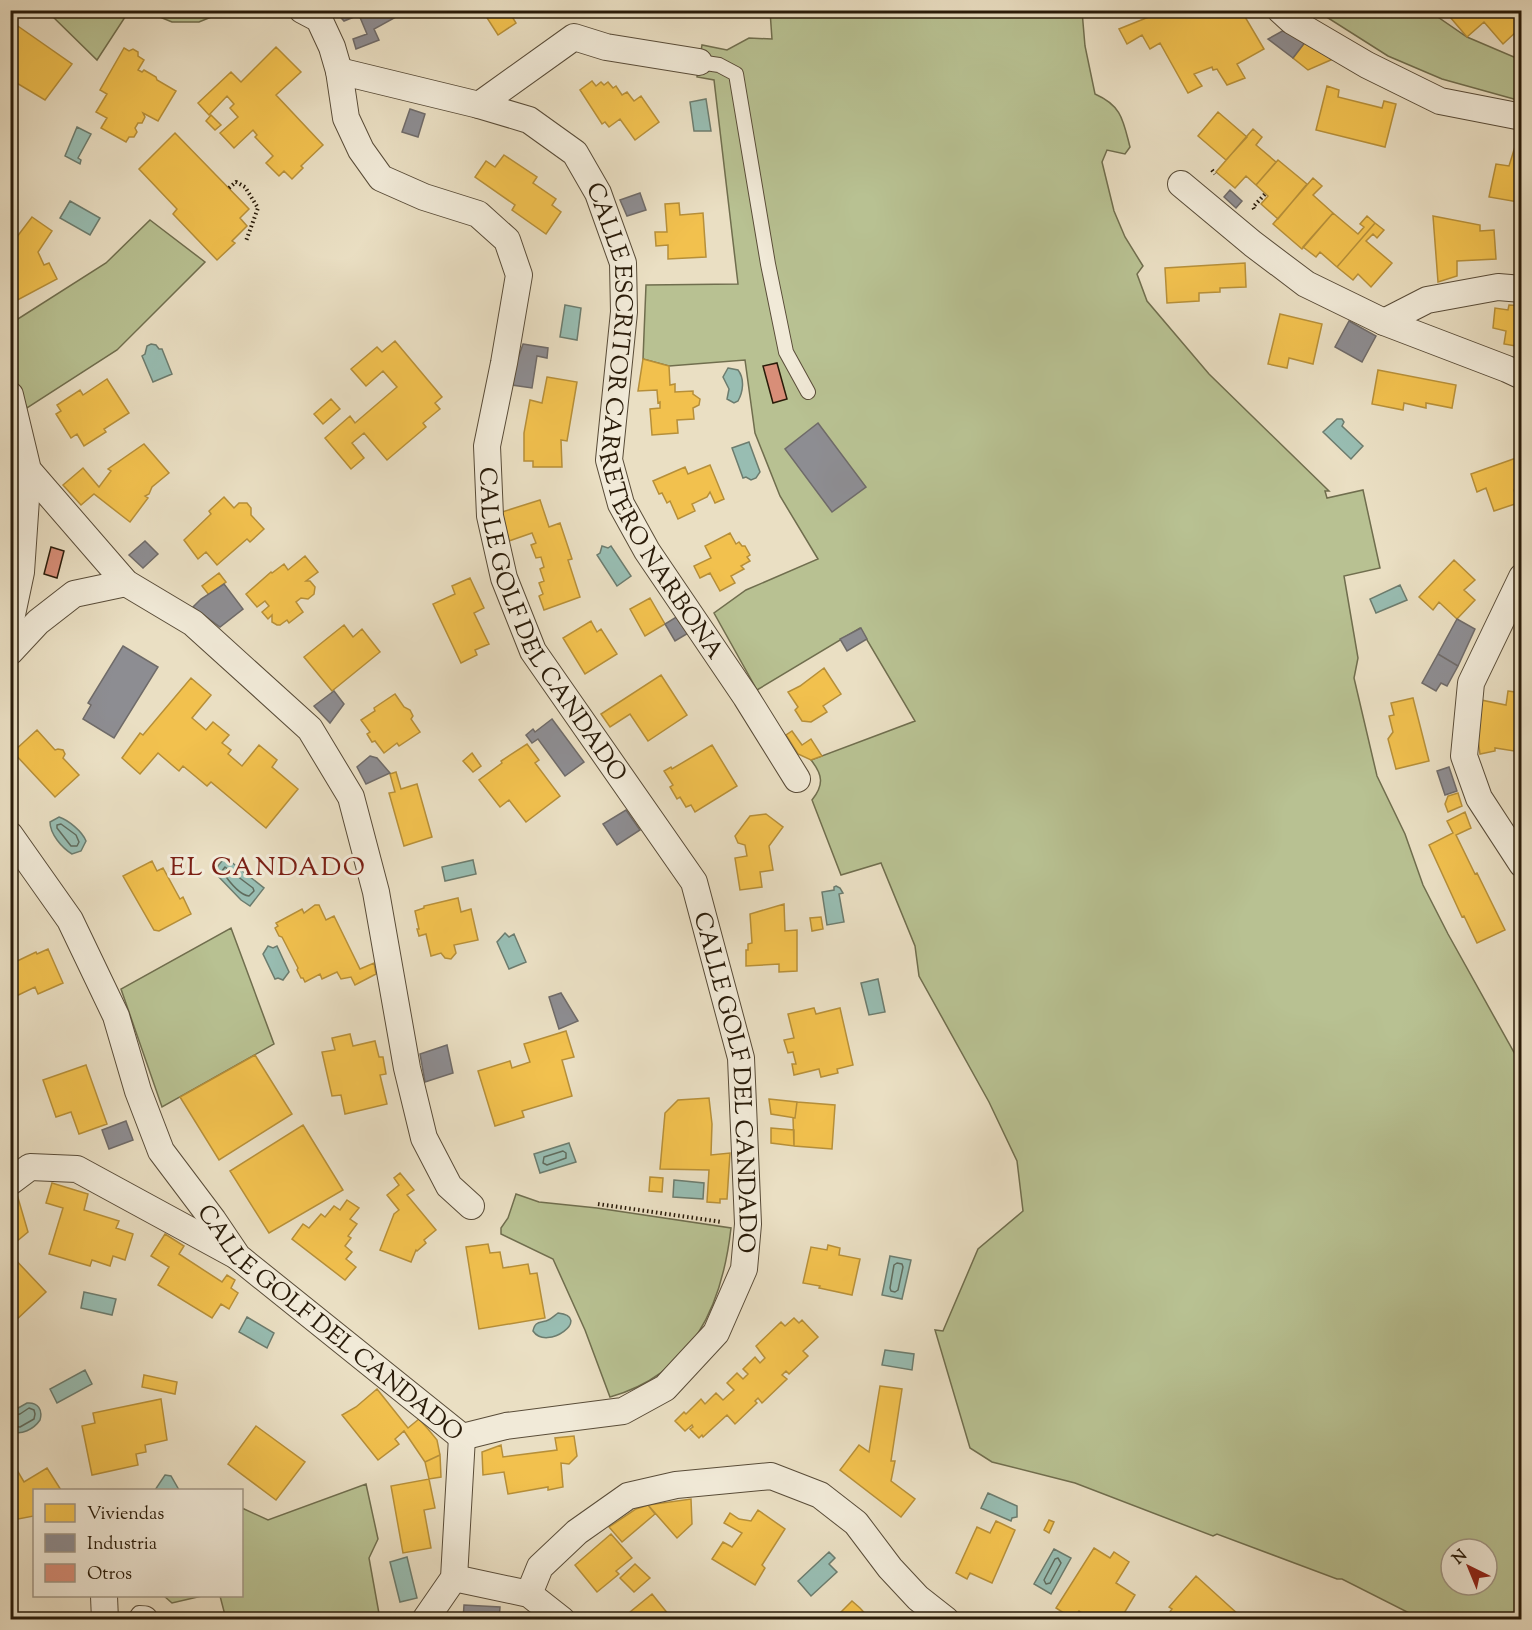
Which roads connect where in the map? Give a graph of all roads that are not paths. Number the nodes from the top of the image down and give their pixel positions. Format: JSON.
{"nodes":[{"id":1,"x":302,"y":10,"type":"edge"},
{"id":2,"x":1280,"y":10,"type":"edge"},
{"id":3,"x":699,"y":62,"type":"joint"},
{"id":4,"x":339,"y":71,"type":"junction"},
{"id":5,"x":479,"y":105,"type":"junction"},
{"id":6,"x":1521,"y":117,"type":"edge"},
{"id":7,"x":1181,"y":184,"type":"dead end"},
{"id":8,"x":1521,"y":290,"type":"edge"},
{"id":9,"x":1384,"y":322,"type":"junction"},
{"id":10,"x":1521,"y":376,"type":"edge"},
{"id":11,"x":808,"y":392,"type":"dead end"},
{"id":12,"x":10,"y":395,"type":"edge"},
{"id":13,"x":28,"y":470,"type":"junction"},
{"id":14,"x":1521,"y":577,"type":"edge"},
{"id":15,"x":126,"y":583,"type":"junction"},
{"id":16,"x":10,"y":624,"type":"edge"},
{"id":17,"x":10,"y":652,"type":"edge"},
{"id":18,"x":797,"y":779,"type":"dead end"},
{"id":19,"x":10,"y":835,"type":"edge"},
{"id":20,"x":1521,"y":864,"type":"edge"},
{"id":21,"x":10,"y":1182,"type":"edge"},
{"id":22,"x":471,"y":1206,"type":"dead end"},
{"id":23,"x":238,"y":1257,"type":"junction"},
{"id":24,"x":462,"y":1437,"type":"junction"},
{"id":25,"x":454,"y":1578,"type":"junction"},
{"id":26,"x":530,"y":1594,"type":"junction"},
{"id":27,"x":104,"y":1597,"type":"edge"},
{"id":28,"x":105,"y":1620,"type":"edge"},
{"id":29,"x":134,"y":1620,"type":"edge"},
{"id":30,"x":152,"y":1620,"type":"edge"},
{"id":31,"x":424,"y":1620,"type":"edge"},
{"id":32,"x":562,"y":1620,"type":"edge"},
{"id":33,"x":946,"y":1620,"type":"edge"}],
"edges":[{"from":1,"to":4,"type":"street","name":"CALLE GOLF DEL CANDADO"},
{"from":2,"to":6,"type":"street"},
{"from":3,"to":5,"type":"street"},
{"from":3,"to":11,"type":"lane"},
{"from":4,"to":5,"type":"street","name":"CALLE ESCRITOR CARRETERO NARBONA"},
{"from":4,"to":24,"type":"street","name":"CALLE GOLF DEL CANDADO"},
{"from":5,"to":18,"type":"street","name":"CALLE ESCRITOR CARRETERO NARBONA"},
{"from":7,"to":9,"type":"street"},
{"from":8,"to":9,"type":"street"},
{"from":9,"to":10,"type":"street"},
{"from":12,"to":13,"type":"street"},
{"from":13,"to":15,"type":"street"},
{"from":13,"to":16,"type":"street"},
{"from":14,"to":20,"type":"street"},
{"from":15,"to":17,"type":"street"},
{"from":15,"to":22,"type":"street"},
{"from":19,"to":23,"type":"street","name":"CALLE GOLF DEL CANDADO"},
{"from":21,"to":23,"type":"street"},
{"from":23,"to":24,"type":"street","name":"CALLE GOLF DEL CANDADO"},
{"from":24,"to":25,"type":"street"},
{"from":25,"to":26,"type":"street"},
{"from":25,"to":31,"type":"street"},
{"from":26,"to":32,"type":"street"},
{"from":26,"to":33,"type":"street"},
{"from":27,"to":28,"type":"street"},
{"from":29,"to":30,"type":"lane"}]}
